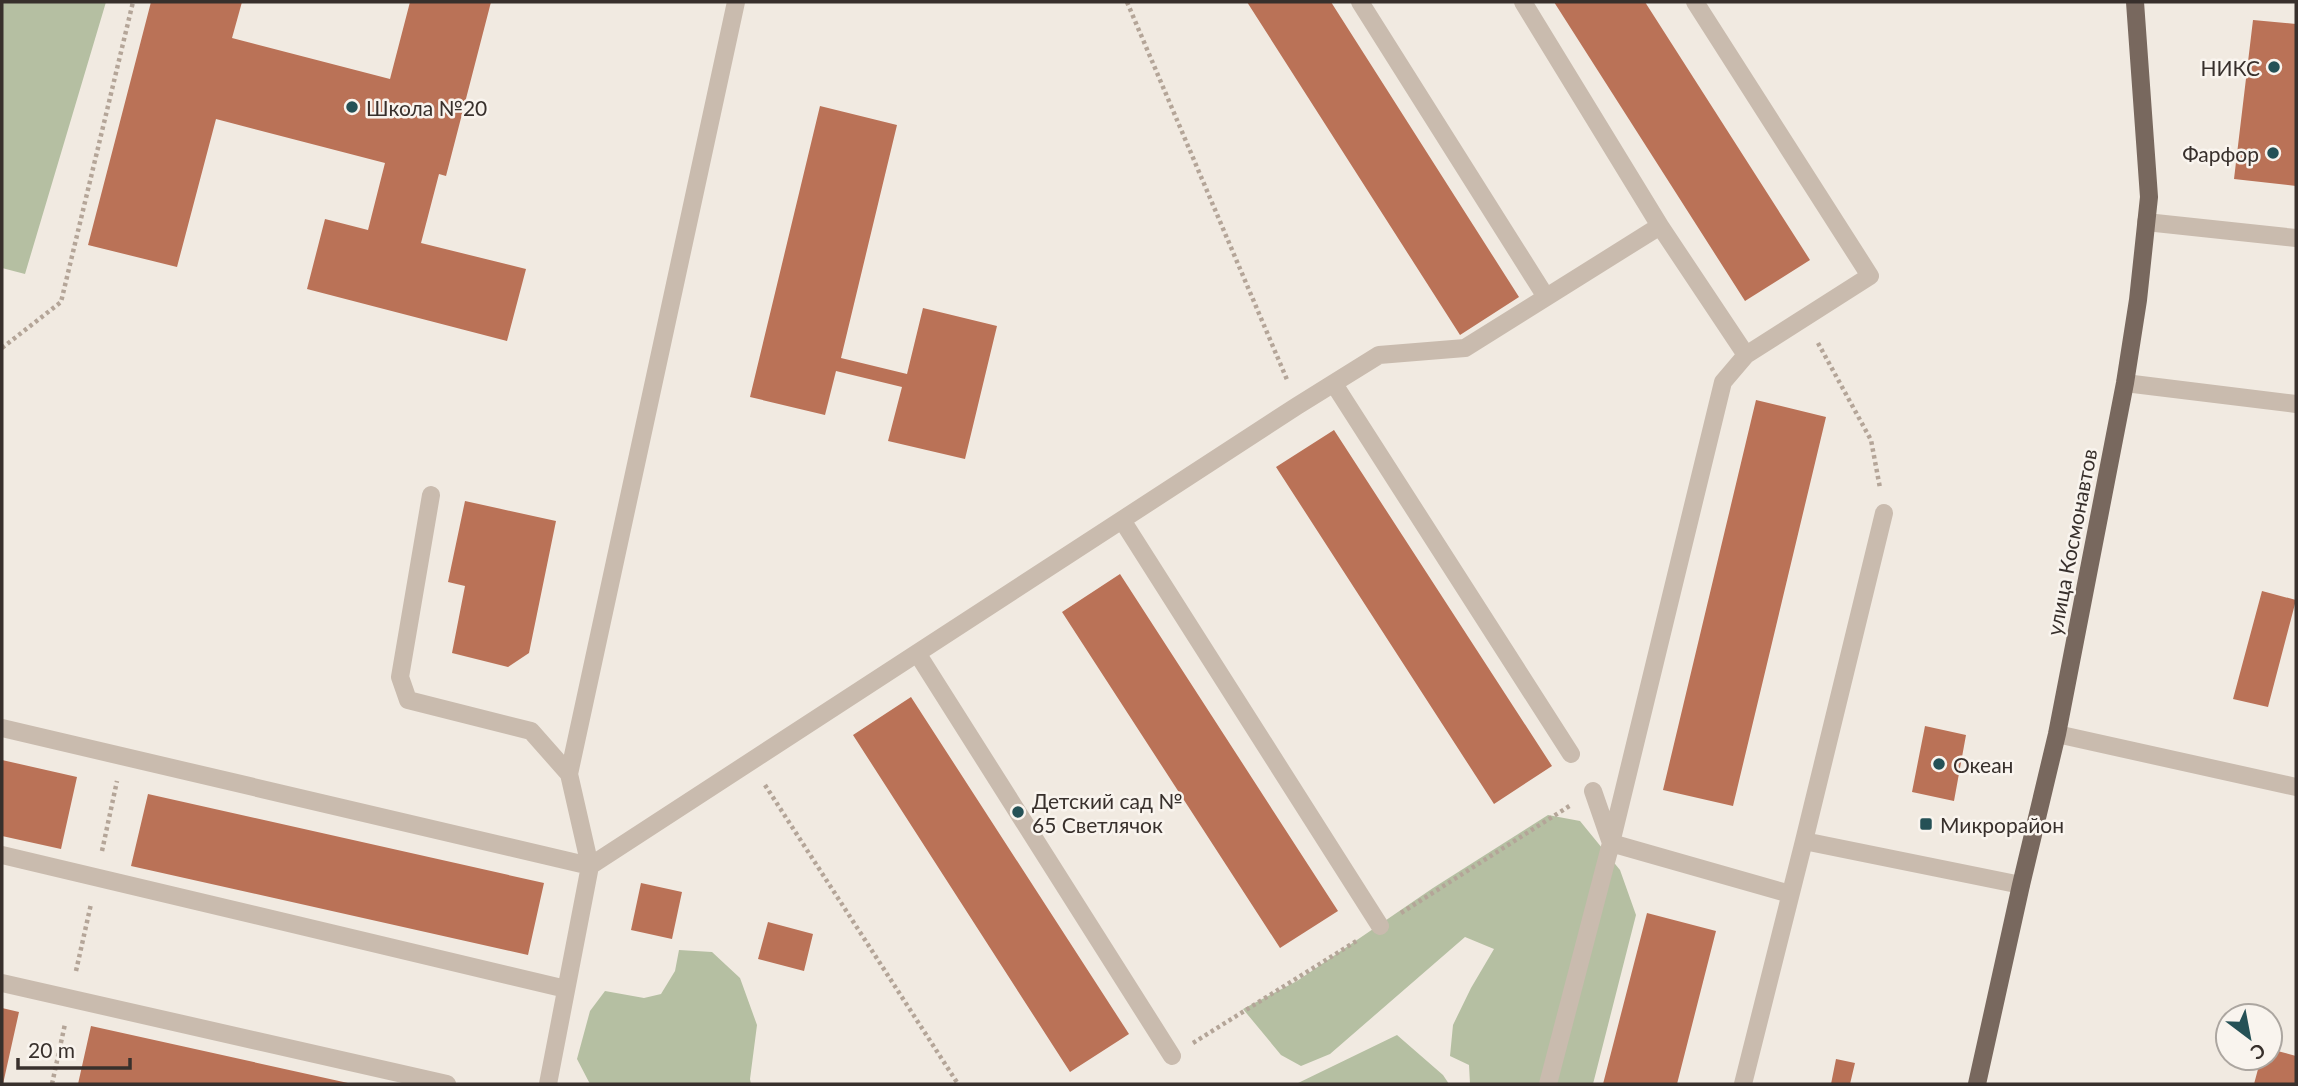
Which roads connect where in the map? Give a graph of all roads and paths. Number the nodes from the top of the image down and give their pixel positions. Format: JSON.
{"nodes":[{"id":1,"x":133,"y":2,"type":"edge"},
{"id":2,"x":736,"y":2,"type":"edge"},
{"id":3,"x":1127,"y":2,"type":"edge"},
{"id":4,"x":1360,"y":2,"type":"edge"},
{"id":5,"x":1523,"y":2,"type":"edge"},
{"id":6,"x":1695,"y":2,"type":"edge"},
{"id":7,"x":2135,"y":2,"type":"edge"},
{"id":8,"x":2146,"y":222,"type":"junction"},
{"id":9,"x":1660,"y":226,"type":"junction"},
{"id":10,"x":2296,"y":238,"type":"edge"},
{"id":11,"x":1546,"y":297,"type":"junction"},
{"id":12,"x":1804,"y":318,"type":"junction"},
{"id":13,"x":2,"y":348,"type":"edge"},
{"id":14,"x":1746,"y":355,"type":"junction"},
{"id":15,"x":2125,"y":383,"type":"junction"},
{"id":16,"x":1334,"y":384,"type":"junction"},
{"id":17,"x":2296,"y":404,"type":"edge"},
{"id":18,"x":1297,"y":406,"type":"junction"},
{"id":19,"x":432,"y":495,"type":"dead end"},
{"id":20,"x":1884,"y":513,"type":"joint"},
{"id":21,"x":1122,"y":520,"type":"junction"},
{"id":22,"x":917,"y":653,"type":"junction"},
{"id":23,"x":2,"y":728,"type":"edge"},
{"id":24,"x":2057,"y":734,"type":"junction"},
{"id":25,"x":1571,"y":754,"type":"dead end"},
{"id":26,"x":123,"y":756,"type":"junction"},
{"id":27,"x":750,"y":761,"type":"junction"},
{"id":28,"x":569,"y":774,"type":"junction"},
{"id":29,"x":2296,"y":787,"type":"edge"},
{"id":30,"x":1593,"y":792,"type":"dead end"},
{"id":31,"x":1804,"y":841,"type":"junction"},
{"id":32,"x":1611,"y":843,"type":"junction"},
{"id":33,"x":2,"y":855,"type":"edge"},
{"id":34,"x":590,"y":866,"type":"junction"},
{"id":35,"x":97,"y":878,"type":"junction"},
{"id":36,"x":2021,"y":885,"type":"junction"},
{"id":37,"x":1790,"y":894,"type":"junction"},
{"id":38,"x":1380,"y":926,"type":"dead end"},
{"id":39,"x":2,"y":983,"type":"edge"},
{"id":40,"x":566,"y":989,"type":"junction"},
{"id":41,"x":71,"y":998,"type":"junction"},
{"id":42,"x":1172,"y":1056,"type":"dead end"},
{"id":43,"x":52,"y":1084,"type":"edge"},
{"id":44,"x":447,"y":1084,"type":"edge"},
{"id":45,"x":548,"y":1084,"type":"edge"},
{"id":46,"x":958,"y":1084,"type":"edge"},
{"id":47,"x":1548,"y":1084,"type":"edge"},
{"id":48,"x":1744,"y":1084,"type":"edge"},
{"id":49,"x":1977,"y":1084,"type":"edge"}],
"edges":[{"from":1,"to":13,"type":"path"},
{"from":2,"to":28,"type":"lane"},
{"from":3,"to":18,"type":"path"},
{"from":4,"to":11,"type":"lane"},
{"from":5,"to":9,"type":"lane"},
{"from":6,"to":12,"type":"lane"},
{"from":7,"to":8,"type":"main road","name":"улица Космонавтов"},
{"from":8,"to":10,"type":"lane"},
{"from":8,"to":15,"type":"main road","name":"улица Космонавтов"},
{"from":9,"to":11,"type":"lane"},
{"from":9,"to":14,"type":"lane"},
{"from":11,"to":16,"type":"lane"},
{"from":12,"to":14,"type":"lane"},
{"from":12,"to":20,"type":"path"},
{"from":14,"to":32,"type":"lane"},
{"from":15,"to":17,"type":"lane"},
{"from":15,"to":24,"type":"main road","name":"улица Космонавтов"},
{"from":16,"to":18,"type":"lane"},
{"from":16,"to":25,"type":"lane"},
{"from":18,"to":21,"type":"lane"},
{"from":19,"to":28,"type":"lane"},
{"from":20,"to":31,"type":"lane"},
{"from":21,"to":22,"type":"lane"},
{"from":21,"to":38,"type":"lane"},
{"from":22,"to":27,"type":"lane"},
{"from":22,"to":42,"type":"lane"},
{"from":23,"to":26,"type":"lane"},
{"from":24,"to":29,"type":"lane"},
{"from":24,"to":36,"type":"main road","name":"улица Космонавтов"},
{"from":26,"to":34,"type":"lane"},
{"from":26,"to":35,"type":"path"},
{"from":27,"to":34,"type":"lane"},
{"from":27,"to":46,"type":"path"},
{"from":28,"to":34,"type":"lane"},
{"from":30,"to":32,"type":"lane"},
{"from":31,"to":36,"type":"lane"},
{"from":31,"to":37,"type":"lane"},
{"from":32,"to":37,"type":"lane"},
{"from":32,"to":47,"type":"lane"},
{"from":33,"to":35,"type":"lane"},
{"from":34,"to":40,"type":"lane"},
{"from":35,"to":40,"type":"lane"},
{"from":35,"to":41,"type":"path"},
{"from":36,"to":49,"type":"main road","name":"улица Космонавтов"},
{"from":37,"to":48,"type":"lane"},
{"from":39,"to":41,"type":"lane"},
{"from":40,"to":45,"type":"lane"},
{"from":41,"to":43,"type":"path"},
{"from":41,"to":44,"type":"lane"}]}
